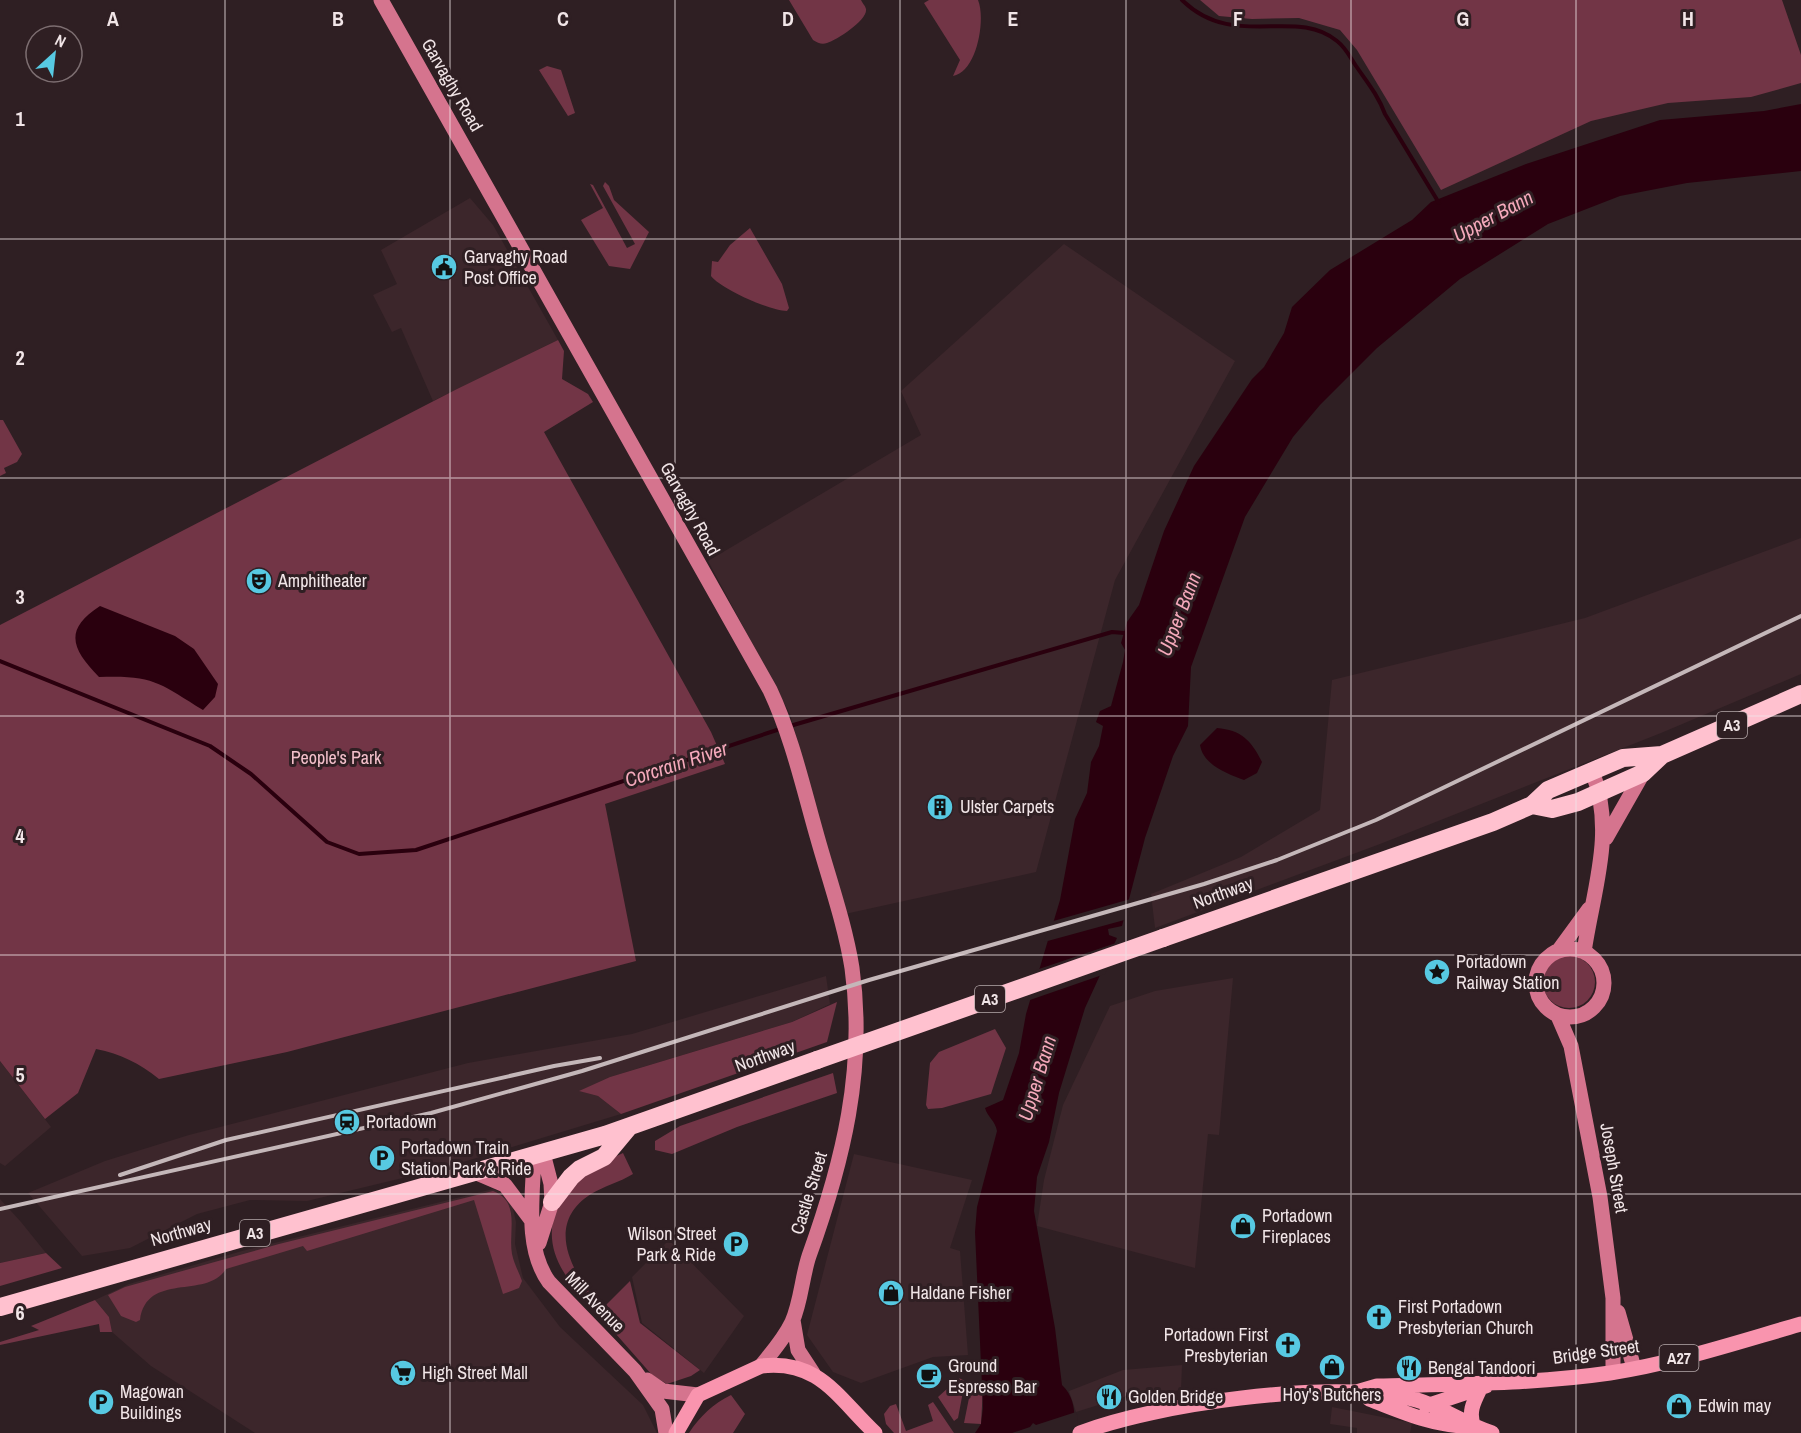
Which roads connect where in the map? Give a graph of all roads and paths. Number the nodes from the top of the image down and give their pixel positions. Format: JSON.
{"nodes":[{"id":1,"x":381,"y":0,"type":"edge"},
{"id":2,"x":1801,"y":694,"type":"edge"},
{"id":3,"x":1662,"y":755,"type":"junction"},
{"id":4,"x":1592,"y":771,"type":"junction"},
{"id":5,"x":1643,"y":773,"type":"junction"},
{"id":6,"x":1600,"y":791,"type":"junction"},
{"id":7,"x":1532,"y":805,"type":"junction"},
{"id":8,"x":1603,"y":844,"type":"junction"},
{"id":9,"x":1590,"y":907,"type":"junction"},
{"id":10,"x":1559,"y":950,"type":"junction"},
{"id":11,"x":1584,"y":952,"type":"junction"},
{"id":12,"x":1558,"y":1016,"type":"junction"},
{"id":13,"x":1580,"y":1016,"type":"junction"},
{"id":14,"x":1571,"y":1046,"type":"junction"},
{"id":15,"x":855,"y":1075,"type":"joint"},
{"id":16,"x":610,"y":1140,"type":"junction"},
{"id":17,"x":538,"y":1155,"type":"junction"},
{"id":18,"x":477,"y":1173,"type":"junction"},
{"id":19,"x":552,"y":1202,"type":"junction"},
{"id":20,"x":532,"y":1221,"type":"junction"},
{"id":21,"x":537,"y":1254,"type":"junction"},
{"id":22,"x":1613,"y":1298,"type":"junction"},
{"id":23,"x":0,"y":1307,"type":"edge"},
{"id":24,"x":793,"y":1320,"type":"junction"},
{"id":25,"x":1801,"y":1324,"type":"edge"},
{"id":26,"x":761,"y":1366,"type":"junction"},
{"id":27,"x":1634,"y":1368,"type":"junction"},
{"id":28,"x":635,"y":1371,"type":"junction"},
{"id":29,"x":1613,"y":1372,"type":"junction"},
{"id":30,"x":813,"y":1373,"type":"junction"},
{"id":31,"x":1498,"y":1381,"type":"junction"},
{"id":32,"x":1480,"y":1389,"type":"junction"},
{"id":33,"x":1353,"y":1393,"type":"junction"},
{"id":34,"x":699,"y":1395,"type":"junction"},
{"id":35,"x":1429,"y":1404,"type":"junction"},
{"id":36,"x":1411,"y":1415,"type":"junction"},
{"id":37,"x":1472,"y":1427,"type":"junction"},
{"id":38,"x":873,"y":1432,"type":"edge"},
{"id":39,"x":666,"y":1433,"type":"edge"},
{"id":40,"x":676,"y":1433,"type":"edge"},
{"id":41,"x":1080,"y":1433,"type":"edge"},
{"id":42,"x":1491,"y":1433,"type":"edge"}],
"edges":[{"from":1,"to":15,"type":"street","name":"Garvaghy Road"},
{"from":2,"to":3,"type":"highway","name":"Northway","number":"A3"},
{"from":3,"to":4,"type":"highway","name":"Northway","number":"A3"},
{"from":3,"to":5,"type":"highway","name":"Northway","number":"A3"},
{"from":4,"to":6,"type":"street"},
{"from":4,"to":7,"type":"highway","name":"Northway","number":"A3"},
{"from":5,"to":6,"type":"highway","name":"Northway","number":"A3"},
{"from":5,"to":8,"type":"street"},
{"from":6,"to":7,"type":"highway","name":"Northway","number":"A3"},
{"from":6,"to":8,"type":"street"},
{"from":7,"to":16,"type":"highway","name":"Northway","number":"A3","bridge":true},
{"from":8,"to":9,"type":"street"},
{"from":9,"to":10,"type":"street"},
{"from":9,"to":11,"type":"street"},
{"from":10,"to":11,"type":"street"},
{"from":10,"to":12,"type":"street"},
{"from":11,"to":13,"type":"street"},
{"from":12,"to":13,"type":"street"},
{"from":12,"to":14,"type":"street","name":"Joseph Street"},
{"from":13,"to":14,"type":"street","name":"Joseph Street"},
{"from":14,"to":22,"type":"street","name":"Joseph Street"},
{"from":15,"to":24,"type":"street","name":"Castle Street"},
{"from":16,"to":17,"type":"highway","name":"Northway","number":"A3"},
{"from":16,"to":19,"type":"highway"},
{"from":17,"to":18,"type":"highway","name":"Northway","number":"A3"},
{"from":17,"to":19,"type":"street"},
{"from":17,"to":20,"type":"street","name":"Mill Avenue"},
{"from":18,"to":20,"type":"street"},
{"from":18,"to":23,"type":"highway","name":"Northway","number":"A3"},
{"from":19,"to":21,"type":"street"},
{"from":20,"to":21,"type":"street","name":"Mill Avenue"},
{"from":21,"to":28,"type":"street","name":"Mill Avenue"},
{"from":22,"to":27,"type":"street","name":"Joseph Street"},
{"from":22,"to":29,"type":"street","name":"Joseph Street"},
{"from":24,"to":26,"type":"street","name":"Castle Street"},
{"from":24,"to":30,"type":"street","name":"Castle Street"},
{"from":25,"to":27,"type":"main road","name":"Bridge Street","number":"A27"},
{"from":26,"to":30,"type":"main road"},
{"from":26,"to":34,"type":"main road","name":"Castle Street"},
{"from":27,"to":29,"type":"main road","name":"Bridge Street","number":"A27"},
{"from":28,"to":34,"type":"street","name":"Mill Avenue"},
{"from":28,"to":39,"type":"street","name":"Mill Avenue"},
{"from":29,"to":31,"type":"main road","name":"Bridge Street","number":"A27"},
{"from":30,"to":38,"type":"main road"},
{"from":31,"to":32,"type":"main road","name":"Bridge Street","number":"A27"},
{"from":31,"to":33,"type":"main road","name":"Bridge Street","number":"A27"},
{"from":32,"to":35,"type":"main road","name":"Bridge Street","number":"A27"},
{"from":32,"to":37,"type":"main road"},
{"from":33,"to":35,"type":"main road","name":"Bridge Street","number":"A27"},
{"from":33,"to":36,"type":"main road","name":"Bridge Street","number":"A27"},
{"from":33,"to":41,"type":"main road","name":"Bridge Street","number":"A27"},
{"from":34,"to":40,"type":"main road"},
{"from":35,"to":36,"type":"main road","name":"Bridge Street","number":"A27"},
{"from":35,"to":37,"type":"main road"},
{"from":36,"to":37,"type":"main road"},
{"from":37,"to":42,"type":"main road"}]}
